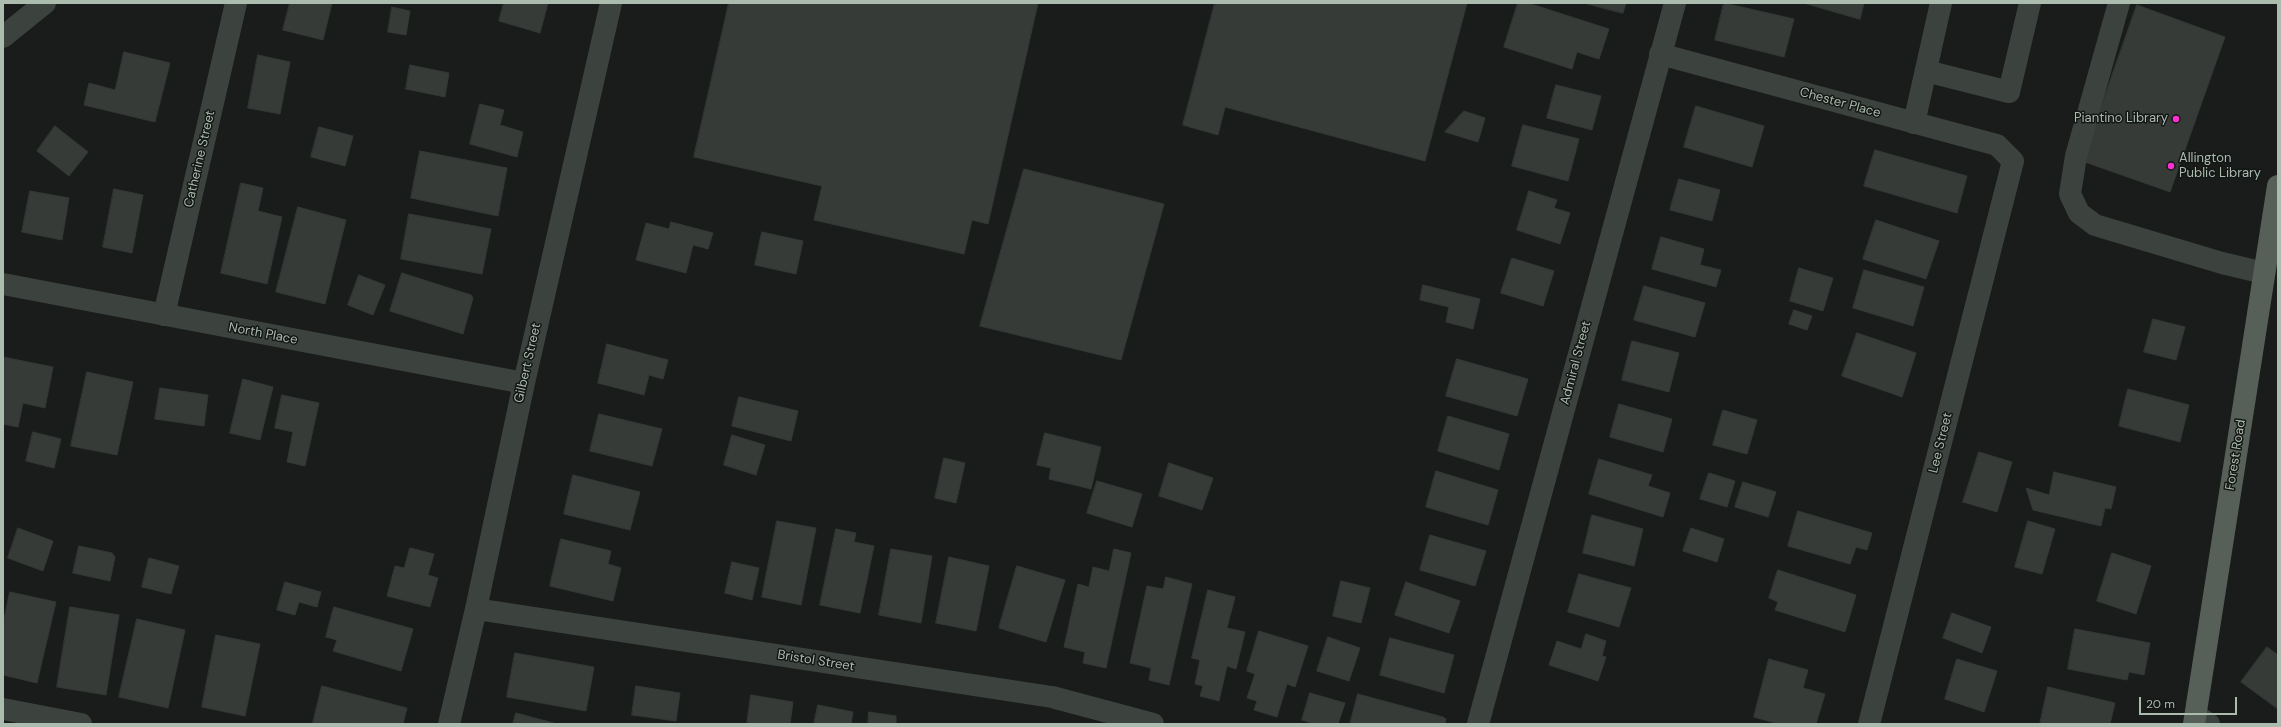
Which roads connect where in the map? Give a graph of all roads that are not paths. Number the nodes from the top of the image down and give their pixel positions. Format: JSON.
{"nodes":[{"id":1,"x":45,"y":3,"type":"edge"},
{"id":2,"x":236,"y":3,"type":"edge"},
{"id":3,"x":611,"y":3,"type":"edge"},
{"id":4,"x":1675,"y":3,"type":"edge"},
{"id":5,"x":1941,"y":3,"type":"edge"},
{"id":6,"x":2030,"y":3,"type":"edge"},
{"id":7,"x":2119,"y":3,"type":"edge"},
{"id":8,"x":3,"y":37,"type":"edge"},
{"id":9,"x":1660,"y":54,"type":"junction"},
{"id":10,"x":1926,"y":71,"type":"junction"},
{"id":11,"x":1914,"y":123,"type":"junction"},
{"id":12,"x":2013,"y":161,"type":"joint"},
{"id":13,"x":2278,"y":186,"type":"edge"},
{"id":14,"x":2264,"y":273,"type":"junction"},
{"id":15,"x":3,"y":284,"type":"edge"},
{"id":16,"x":164,"y":315,"type":"junction"},
{"id":17,"x":524,"y":383,"type":"junction"},
{"id":18,"x":476,"y":609,"type":"junction"},
{"id":19,"x":3,"y":709,"type":"edge"},
{"id":20,"x":2200,"y":721,"type":"edge"},
{"id":21,"x":81,"y":724,"type":"edge"},
{"id":22,"x":449,"y":724,"type":"edge"},
{"id":23,"x":1153,"y":724,"type":"edge"},
{"id":24,"x":1478,"y":724,"type":"edge"},
{"id":25,"x":1869,"y":724,"type":"edge"}],
"edges":[{"from":1,"to":8,"type":"street"},
{"from":2,"to":16,"type":"street","name":"Catherine Street"},
{"from":3,"to":17,"type":"street","name":"Gilbert Street"},
{"from":4,"to":9,"type":"street","name":"Admiral Street"},
{"from":5,"to":10,"type":"street"},
{"from":6,"to":10,"type":"street"},
{"from":7,"to":14,"type":"street"},
{"from":9,"to":11,"type":"street","name":"Chester Place"},
{"from":9,"to":24,"type":"street","name":"Admiral Street"},
{"from":10,"to":11,"type":"street"},
{"from":11,"to":12,"type":"street","name":"Chester Place"},
{"from":12,"to":25,"type":"street","name":"Lee Street"},
{"from":13,"to":14,"type":"main road","name":"Forest Road"},
{"from":14,"to":20,"type":"main road","name":"Forest Road"},
{"from":15,"to":16,"type":"street","name":"North Place"},
{"from":16,"to":17,"type":"street","name":"North Place"},
{"from":17,"to":18,"type":"street","name":"Gilbert Street"},
{"from":18,"to":22,"type":"street","name":"Gilbert Street"},
{"from":18,"to":23,"type":"street","name":"Bristol Street"},
{"from":19,"to":21,"type":"street"}]}
